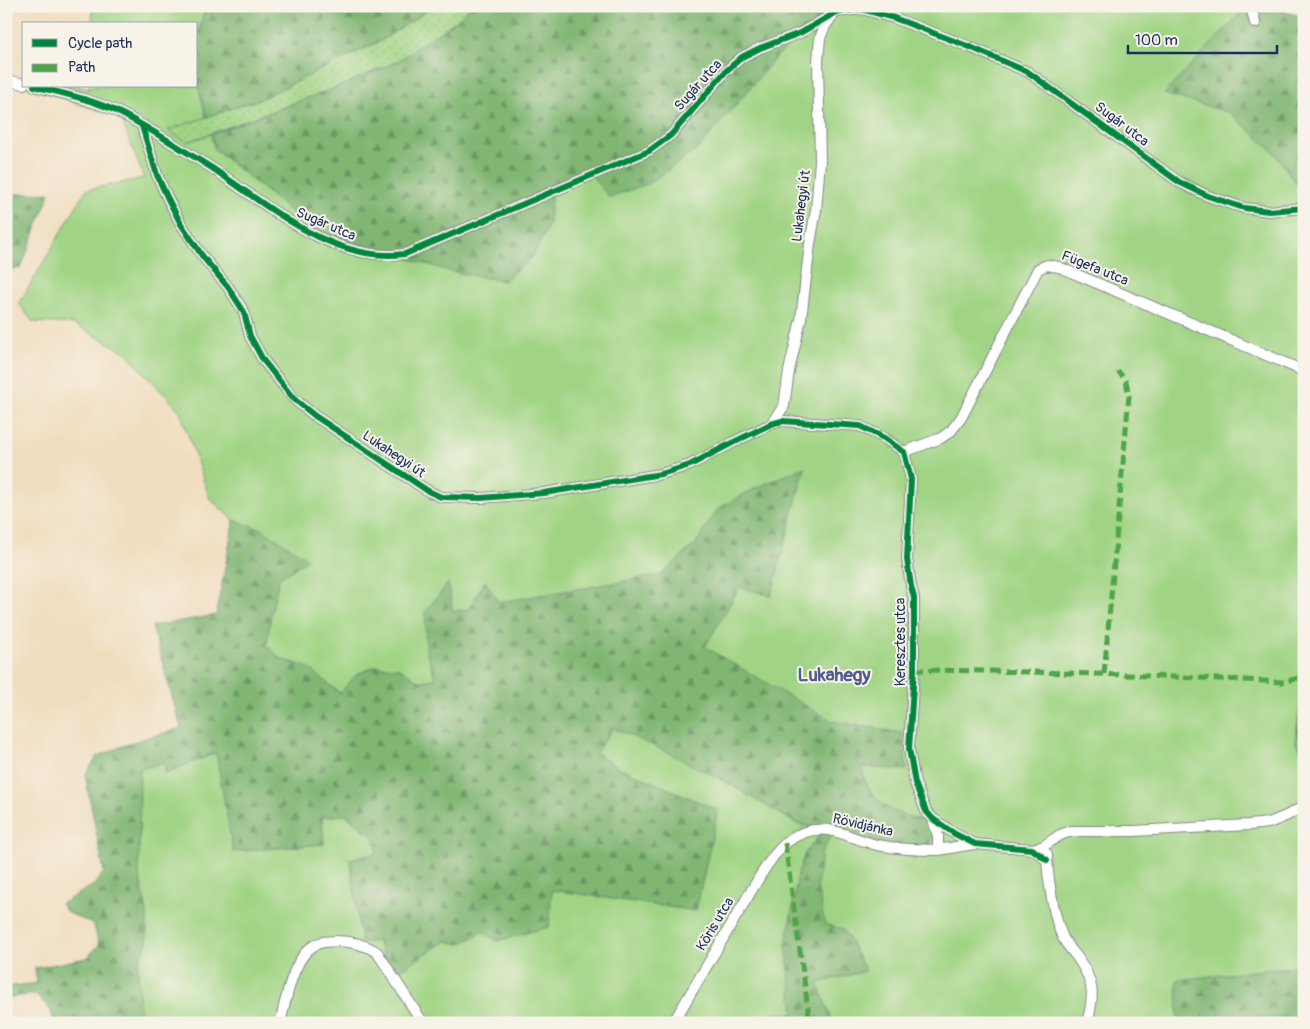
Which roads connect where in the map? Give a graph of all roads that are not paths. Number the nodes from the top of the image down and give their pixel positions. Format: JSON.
{"nodes":[{"id":1,"x":1251,"y":6,"type":"edge"},
{"id":2,"x":840,"y":9,"type":"edge"},
{"id":3,"x":1255,"y":23,"type":"dead end"},
{"id":4,"x":6,"y":80,"type":"edge"},
{"id":5,"x":22,"y":84,"type":"edge"},
{"id":6,"x":41,"y":88,"type":"edge"},
{"id":7,"x":142,"y":126,"type":"junction"},
{"id":8,"x":1304,"y":208,"type":"edge"},
{"id":9,"x":1304,"y":371,"type":"edge"},
{"id":10,"x":784,"y":406,"type":"junction"},
{"id":11,"x":795,"y":421,"type":"junction"},
{"id":12,"x":771,"y":424,"type":"junction"},
{"id":13,"x":904,"y":452,"type":"junction"},
{"id":14,"x":1304,"y":806,"type":"edge"},
{"id":15,"x":933,"y":819,"type":"junction"},
{"id":16,"x":785,"y":843,"type":"joint"},
{"id":17,"x":1048,"y":843,"type":"junction"},
{"id":18,"x":975,"y":844,"type":"junction"},
{"id":19,"x":1032,"y":849,"type":"junction"},
{"id":20,"x":938,"y":850,"type":"junction"},
{"id":21,"x":1047,"y":860,"type":"junction"},
{"id":22,"x":280,"y":1023,"type":"edge"},
{"id":23,"x":423,"y":1023,"type":"edge"},
{"id":24,"x":674,"y":1023,"type":"edge"},
{"id":25,"x":1087,"y":1023,"type":"edge"}],
"edges":[{"from":1,"to":3,"type":"street"},
{"from":2,"to":7,"type":"street","name":"Sugár utca"},
{"from":2,"to":8,"type":"street","name":"Sugár utca"},
{"from":2,"to":10,"type":"street","name":"Lukahegyi út"},
{"from":4,"to":5,"type":"street"},
{"from":6,"to":7,"type":"street","name":"Sugár utca"},
{"from":7,"to":12,"type":"street","name":"Lukahegyi út"},
{"from":9,"to":13,"type":"street","name":"Fügefa utca"},
{"from":10,"to":11,"type":"street"},
{"from":10,"to":12,"type":"street"},
{"from":11,"to":12,"type":"street","name":"Lukahegyi út"},
{"from":11,"to":13,"type":"street"},
{"from":13,"to":15,"type":"street","name":"Keresztes utca"},
{"from":14,"to":17,"type":"street","name":"Keresztes utca"},
{"from":15,"to":18,"type":"street","name":"Keresztes utca"},
{"from":15,"to":20,"type":"street"},
{"from":16,"to":20,"type":"street","name":"Rövidjánka"},
{"from":16,"to":24,"type":"street","name":"Kőris utca"},
{"from":17,"to":19,"type":"street","name":"Keresztes utca"},
{"from":17,"to":21,"type":"street"},
{"from":18,"to":19,"type":"street","name":"Keresztes utca"},
{"from":18,"to":20,"type":"street","name":"Rövidjánka"},
{"from":19,"to":21,"type":"street"},
{"from":21,"to":25,"type":"street"},
{"from":22,"to":23,"type":"street"}]}
